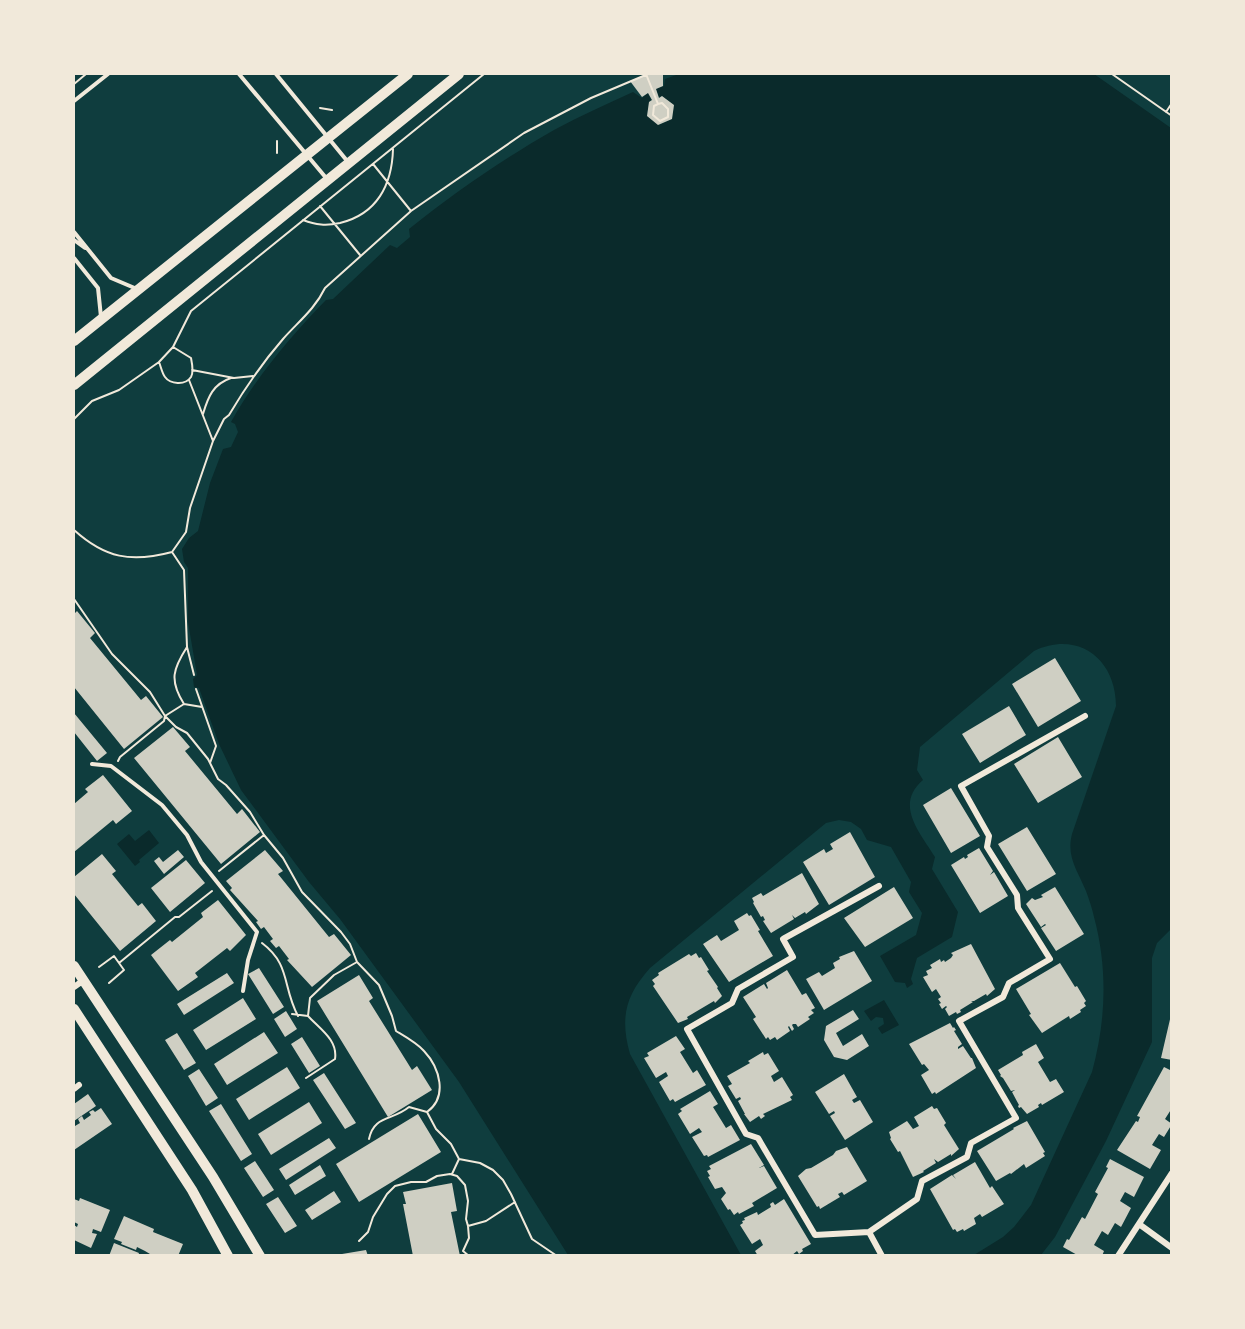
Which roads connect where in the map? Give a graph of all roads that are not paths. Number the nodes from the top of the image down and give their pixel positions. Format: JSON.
{"nodes":[{"id":1,"x":108,"y":74,"type":"edge"},
{"id":2,"x":239,"y":74,"type":"edge"},
{"id":3,"x":276,"y":74,"type":"edge"},
{"id":4,"x":408,"y":74,"type":"edge"},
{"id":5,"x":459,"y":74,"type":"edge"},
{"id":6,"x":74,"y":101,"type":"edge"},
{"id":7,"x":328,"y":137,"type":"junction"},
{"id":8,"x":308,"y":154,"type":"junction"},
{"id":9,"x":348,"y":163,"type":"junction"},
{"id":10,"x":328,"y":179,"type":"junction"},
{"id":11,"x":74,"y":232,"type":"edge"},
{"id":12,"x":74,"y":240,"type":"edge"},
{"id":13,"x":88,"y":250,"type":"junction"},
{"id":14,"x":74,"y":258,"type":"edge"},
{"id":15,"x":138,"y":290,"type":"junction"},
{"id":16,"x":101,"y":319,"type":"junction"},
{"id":17,"x":74,"y":341,"type":"edge"},
{"id":18,"x":74,"y":385,"type":"edge"},
{"id":19,"x":1085,"y":716,"type":"dead end"},
{"id":20,"x":92,"y":764,"type":"dead end"},
{"id":21,"x":879,"y":886,"type":"dead end"},
{"id":22,"x":74,"y":966,"type":"edge"},
{"id":23,"x":84,"y":980,"type":"junction"},
{"id":24,"x":74,"y":987,"type":"edge"},
{"id":25,"x":243,"y":991,"type":"dead end"},
{"id":26,"x":74,"y":1009,"type":"edge"},
{"id":27,"x":1172,"y":1173,"type":"edge"},
{"id":28,"x":1139,"y":1224,"type":"junction"},
{"id":29,"x":869,"y":1232,"type":"junction"},
{"id":30,"x":1172,"y":1248,"type":"edge"},
{"id":31,"x":228,"y":1256,"type":"edge"},
{"id":32,"x":260,"y":1256,"type":"edge"},
{"id":33,"x":882,"y":1256,"type":"edge"},
{"id":34,"x":1118,"y":1256,"type":"edge"}],
"edges":[{"from":1,"to":6,"type":"lane"},
{"from":2,"to":8,"type":"lane"},
{"from":3,"to":7,"type":"lane"},
{"from":4,"to":7,"type":"main road"},
{"from":5,"to":9,"type":"main road"},
{"from":7,"to":8,"type":"main road"},
{"from":7,"to":9,"type":"lane"},
{"from":8,"to":10,"type":"lane"},
{"from":8,"to":15,"type":"main road"},
{"from":9,"to":10,"type":"main road"},
{"from":10,"to":18,"type":"main road"},
{"from":11,"to":13,"type":"lane"},
{"from":12,"to":13,"type":"lane"},
{"from":13,"to":15,"type":"lane"},
{"from":14,"to":16,"type":"lane"},
{"from":15,"to":16,"type":"main road"},
{"from":16,"to":17,"type":"main road"},
{"from":19,"to":29,"type":"street"},
{"from":20,"to":25,"type":"lane"},
{"from":21,"to":29,"type":"street"},
{"from":22,"to":23,"type":"main road"},
{"from":23,"to":24,"type":"street"},
{"from":23,"to":32,"type":"main road"},
{"from":26,"to":31,"type":"main road"},
{"from":27,"to":28,"type":"street"},
{"from":28,"to":30,"type":"street"},
{"from":28,"to":34,"type":"street"},
{"from":29,"to":33,"type":"street"}]}
